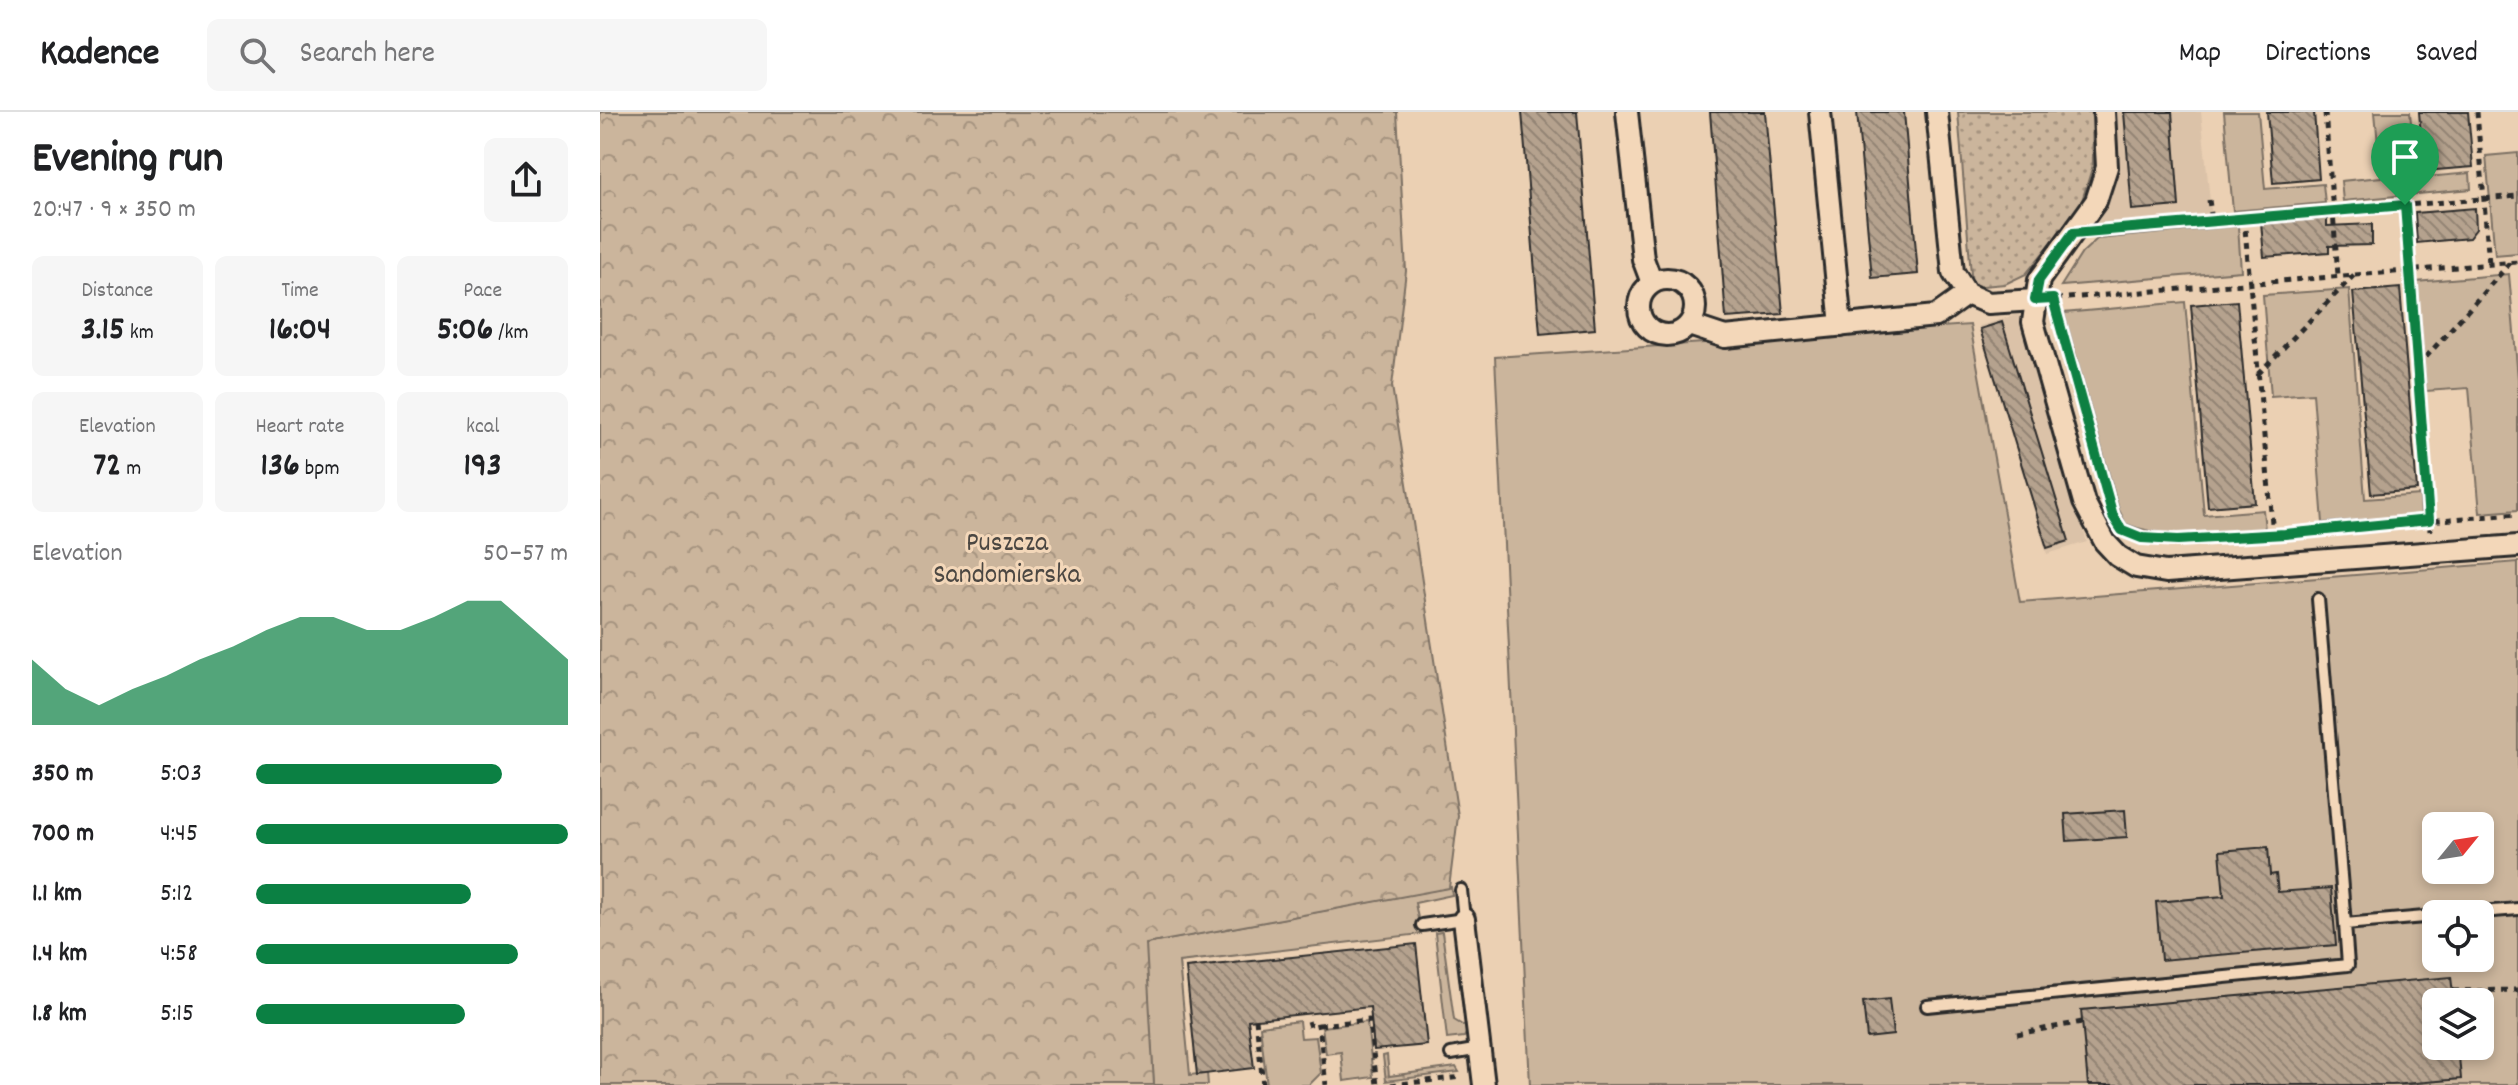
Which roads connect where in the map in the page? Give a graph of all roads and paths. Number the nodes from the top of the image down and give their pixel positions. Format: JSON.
{"nodes":[{"id":1,"x":1627,"y":112,"type":"edge"},
{"id":2,"x":1820,"y":112,"type":"edge"},
{"id":3,"x":1937,"y":112,"type":"edge"},
{"id":4,"x":2104,"y":112,"type":"edge"},
{"id":5,"x":2325,"y":112,"type":"edge"},
{"id":6,"x":2477,"y":112,"type":"edge"},
{"id":7,"x":2518,"y":196,"type":"edge"},
{"id":8,"x":2484,"y":199,"type":"junction"},
{"id":9,"x":2209,"y":200,"type":"dead end"},
{"id":10,"x":2405,"y":205,"type":"junction"},
{"id":11,"x":2333,"y":211,"type":"junction"},
{"id":12,"x":2244,"y":218,"type":"junction"},
{"id":13,"x":2212,"y":221,"type":"junction"},
{"id":14,"x":2073,"y":233,"type":"junction"},
{"id":15,"x":2514,"y":262,"type":"edge"},
{"id":16,"x":2489,"y":264,"type":"junction"},
{"id":17,"x":2410,"y":270,"type":"junction"},
{"id":18,"x":2355,"y":274,"type":"junction"},
{"id":19,"x":2338,"y":275,"type":"junction"},
{"id":20,"x":2250,"y":282,"type":"junction"},
{"id":21,"x":1652,"y":283,"type":"junction"},
{"id":22,"x":1967,"y":294,"type":"junction"},
{"id":23,"x":2044,"y":300,"type":"junction"},
{"id":24,"x":2055,"y":308,"type":"dead end"},
{"id":25,"x":1689,"y":325,"type":"junction"},
{"id":26,"x":1841,"y":326,"type":"junction"},
{"id":27,"x":2418,"y":367,"type":"junction"},
{"id":28,"x":2258,"y":375,"type":"junction"},
{"id":29,"x":2518,"y":514,"type":"edge"},
{"id":30,"x":2429,"y":520,"type":"junction"},
{"id":31,"x":2118,"y":523,"type":"dead end"},
{"id":32,"x":2273,"y":534,"type":"junction"},
{"id":33,"x":2518,"y":546,"type":"edge"},
{"id":34,"x":2432,"y":553,"type":"junction"},
{"id":35,"x":2318,"y":599,"type":"dead end"},
{"id":36,"x":1461,"y":890,"type":"dead end"},
{"id":37,"x":2518,"y":909,"type":"edge"},
{"id":38,"x":2494,"y":911,"type":"edge"},
{"id":39,"x":2422,"y":917,"type":"edge"},
{"id":40,"x":1464,"y":919,"type":"junction"},
{"id":41,"x":2345,"y":924,"type":"junction"},
{"id":42,"x":1422,"y":925,"type":"dead end"},
{"id":43,"x":2494,"y":990,"type":"edge"},
{"id":44,"x":2518,"y":990,"type":"edge"},
{"id":45,"x":1927,"y":1006,"type":"dead end"},
{"id":46,"x":1256,"y":1019,"type":"dead end"},
{"id":47,"x":1308,"y":1021,"type":"dead end"},
{"id":48,"x":2082,"y":1022,"type":"dead end"},
{"id":49,"x":1319,"y":1025,"type":"junction"},
{"id":50,"x":2017,"y":1034,"type":"dead end"},
{"id":51,"x":1480,"y":1049,"type":"junction"},
{"id":52,"x":1451,"y":1054,"type":"dead end"},
{"id":53,"x":1476,"y":1080,"type":"edge"},
{"id":54,"x":1263,"y":1085,"type":"edge"},
{"id":55,"x":1326,"y":1085,"type":"edge"},
{"id":56,"x":1377,"y":1085,"type":"edge"},
{"id":57,"x":1391,"y":1085,"type":"edge"},
{"id":58,"x":1398,"y":1085,"type":"edge"}],
"edges":[{"from":1,"to":21,"type":"street"},
{"from":2,"to":26,"type":"street"},
{"from":3,"to":22,"type":"street"},
{"from":4,"to":14,"type":"street"},
{"from":5,"to":11,"type":"path"},
{"from":6,"to":8,"type":"path"},
{"from":7,"to":8,"type":"path"},
{"from":8,"to":10,"type":"path"},
{"from":8,"to":16,"type":"path"},
{"from":9,"to":13,"type":"path"},
{"from":10,"to":11,"type":"path"},
{"from":10,"to":17,"type":"path"},
{"from":11,"to":12,"type":"path"},
{"from":11,"to":19,"type":"path"},
{"from":12,"to":13,"type":"path"},
{"from":12,"to":20,"type":"path"},
{"from":13,"to":14,"type":"path"},
{"from":14,"to":23,"type":"street"},
{"from":15,"to":16,"type":"path"},
{"from":15,"to":27,"type":"path"},
{"from":16,"to":17,"type":"path"},
{"from":17,"to":18,"type":"path"},
{"from":17,"to":27,"type":"path"},
{"from":18,"to":19,"type":"path"},
{"from":18,"to":28,"type":"path"},
{"from":19,"to":20,"type":"path"},
{"from":20,"to":23,"type":"path"},
{"from":20,"to":28,"type":"path"},
{"from":21,"to":25,"type":"street"},
{"from":21,"to":25,"type":"street"},
{"from":22,"to":23,"type":"street"},
{"from":22,"to":26,"type":"street"},
{"from":23,"to":24,"type":"path"},
{"from":23,"to":34,"type":"street"},
{"from":25,"to":26,"type":"street"},
{"from":27,"to":30,"type":"path"},
{"from":28,"to":32,"type":"path"},
{"from":29,"to":30,"type":"path"},
{"from":30,"to":32,"type":"path"},
{"from":30,"to":34,"type":"path"},
{"from":31,"to":32,"type":"path"},
{"from":33,"to":34,"type":"street"},
{"from":35,"to":41,"type":"lane"},
{"from":36,"to":40,"type":"lane"},
{"from":37,"to":38,"type":"lane"},
{"from":39,"to":41,"type":"lane"},
{"from":40,"to":42,"type":"lane"},
{"from":40,"to":51,"type":"street"},
{"from":41,"to":45,"type":"lane"},
{"from":43,"to":44,"type":"path"},
{"from":46,"to":54,"type":"path"},
{"from":47,"to":49,"type":"path"},
{"from":48,"to":50,"type":"path"},
{"from":49,"to":55,"type":"path"},
{"from":49,"to":56,"type":"path"},
{"from":51,"to":52,"type":"lane"},
{"from":51,"to":53,"type":"street"},
{"from":53,"to":58,"type":"path"},
{"from":57,"to":58,"type":"path"}]}
